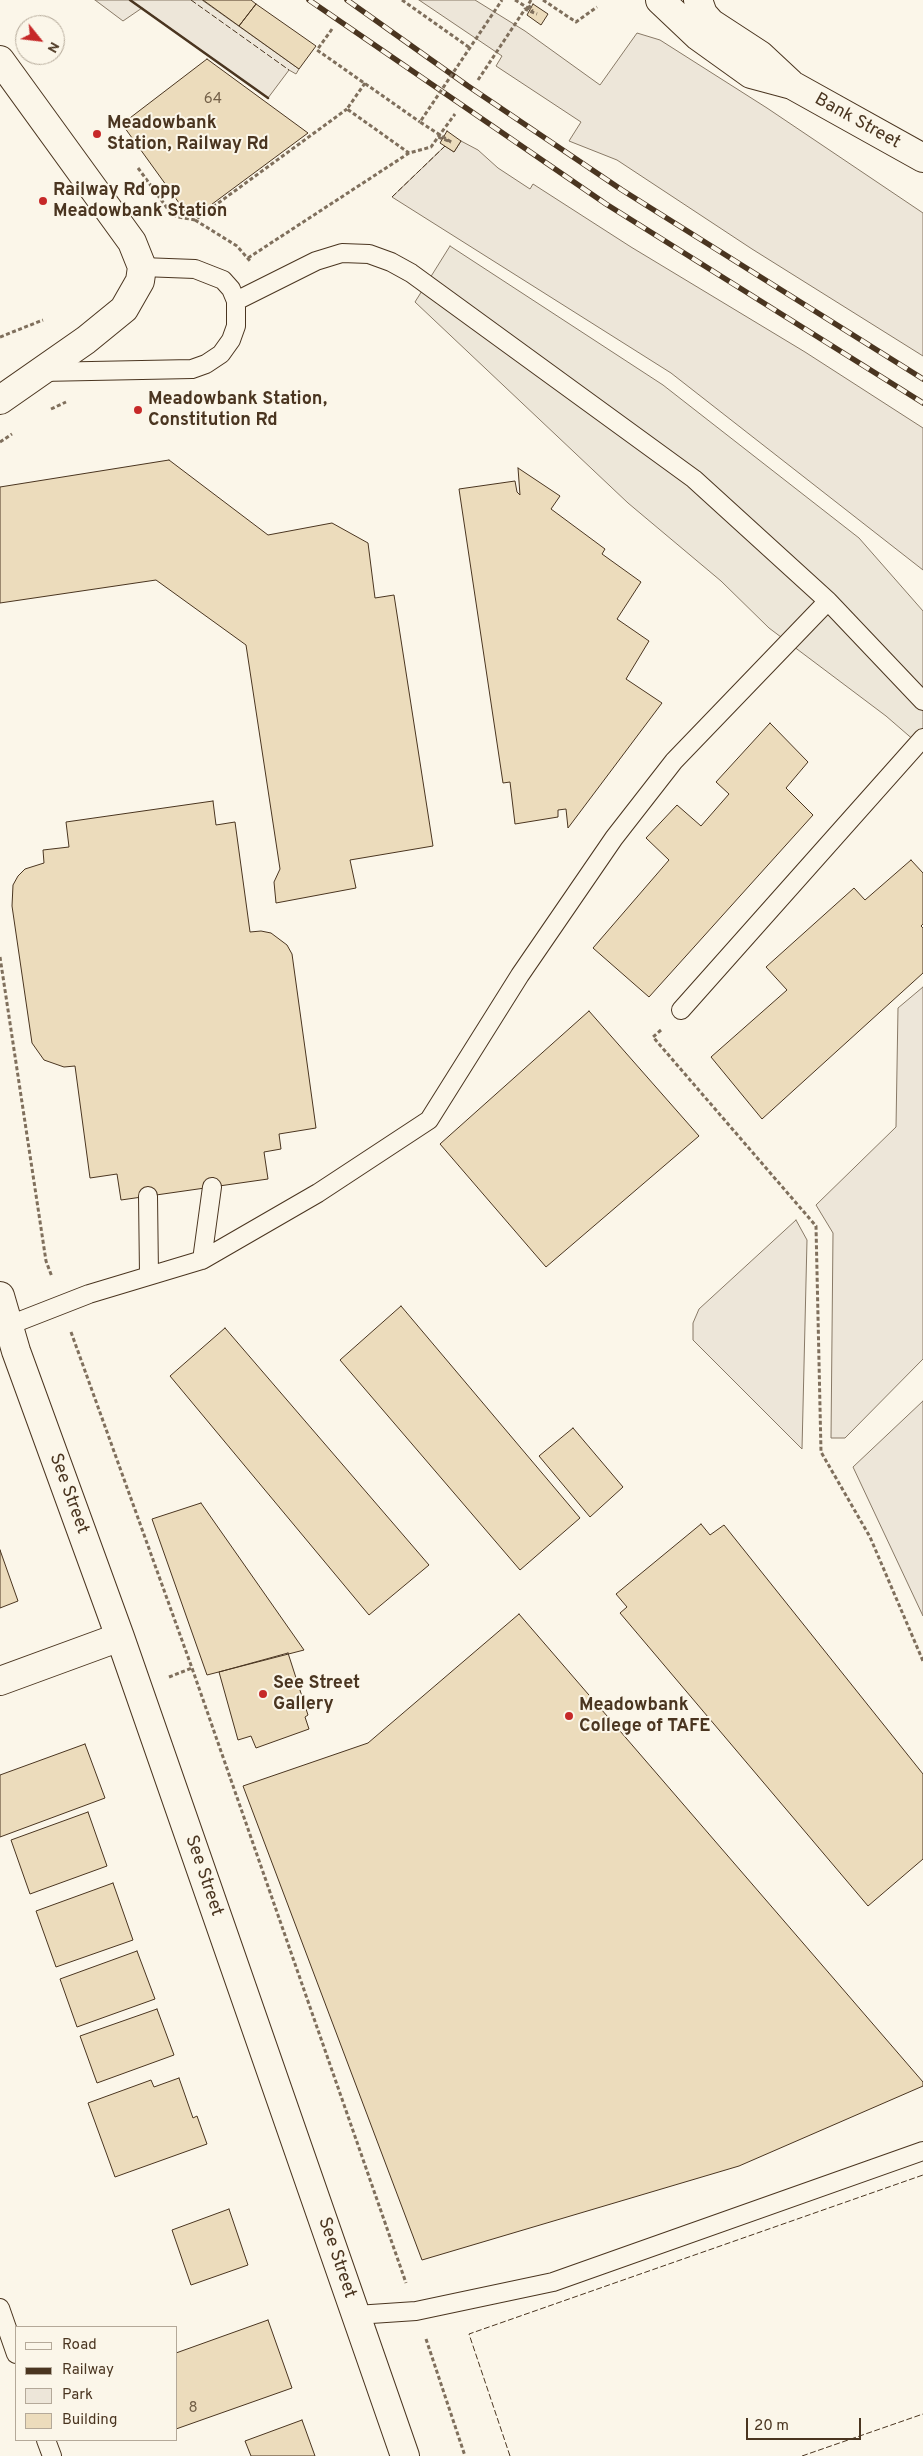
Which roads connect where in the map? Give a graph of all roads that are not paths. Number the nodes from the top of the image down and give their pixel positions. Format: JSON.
{"nodes":[{"id":1,"x":660,"y":0,"type":"edge"},
{"id":2,"x":698,"y":0,"type":"edge"},
{"id":3,"x":0,"y":60,"type":"edge"},
{"id":4,"x":792,"y":85,"type":"junction"},
{"id":5,"x":923,"y":158,"type":"edge"},
{"id":6,"x":142,"y":267,"type":"junction"},
{"id":7,"x":236,"y":301,"type":"junction"},
{"id":8,"x":39,"y":372,"type":"junction"},
{"id":9,"x":0,"y":400,"type":"edge"},
{"id":10,"x":828,"y":601,"type":"junction"},
{"id":11,"x":923,"y":701,"type":"edge"},
{"id":12,"x":923,"y":738,"type":"edge"},
{"id":13,"x":681,"y":1010,"type":"road end"},
{"id":14,"x":212,"y":1187,"type":"dead end"},
{"id":15,"x":148,"y":1196,"type":"dead end"},
{"id":16,"x":202,"y":1260,"type":"junction"},
{"id":17,"x":149,"y":1274,"type":"junction"},
{"id":18,"x":2,"y":1309,"type":"edge"},
{"id":19,"x":120,"y":1637,"type":"junction"},
{"id":20,"x":0,"y":1681,"type":"edge"},
{"id":21,"x":923,"y":2151,"type":"edge"},
{"id":22,"x":0,"y":2308,"type":"edge"},
{"id":23,"x":356,"y":2315,"type":"junction"},
{"id":24,"x":15,"y":2351,"type":"edge"},
{"id":25,"x":46,"y":2441,"type":"edge"},
{"id":26,"x":52,"y":2456,"type":"edge"},
{"id":27,"x":405,"y":2456,"type":"edge"}],
"edges":[{"from":1,"to":4,"type":"street","name":"Bank Street"},
{"from":2,"to":4,"type":"street","name":"Bank Street"},
{"from":3,"to":6,"type":"street"},
{"from":4,"to":5,"type":"street","name":"Bank Street"},
{"from":6,"to":7,"type":"lane"},
{"from":6,"to":8,"type":"street"},
{"from":7,"to":8,"type":"lane"},
{"from":7,"to":10,"type":"lane"},
{"from":8,"to":9,"type":"street"},
{"from":10,"to":11,"type":"lane"},
{"from":10,"to":16,"type":"lane"},
{"from":12,"to":13,"type":"lane"},
{"from":14,"to":16,"type":"lane"},
{"from":15,"to":17,"type":"lane"},
{"from":16,"to":17,"type":"lane"},
{"from":17,"to":18,"type":"lane"},
{"from":18,"to":19,"type":"street","name":"See Street"},
{"from":19,"to":20,"type":"street"},
{"from":19,"to":23,"type":"street","name":"See Street"},
{"from":21,"to":23,"type":"lane"},
{"from":22,"to":24,"type":"lane"},
{"from":23,"to":27,"type":"street","name":"See Street"},
{"from":25,"to":26,"type":"lane"}]}
